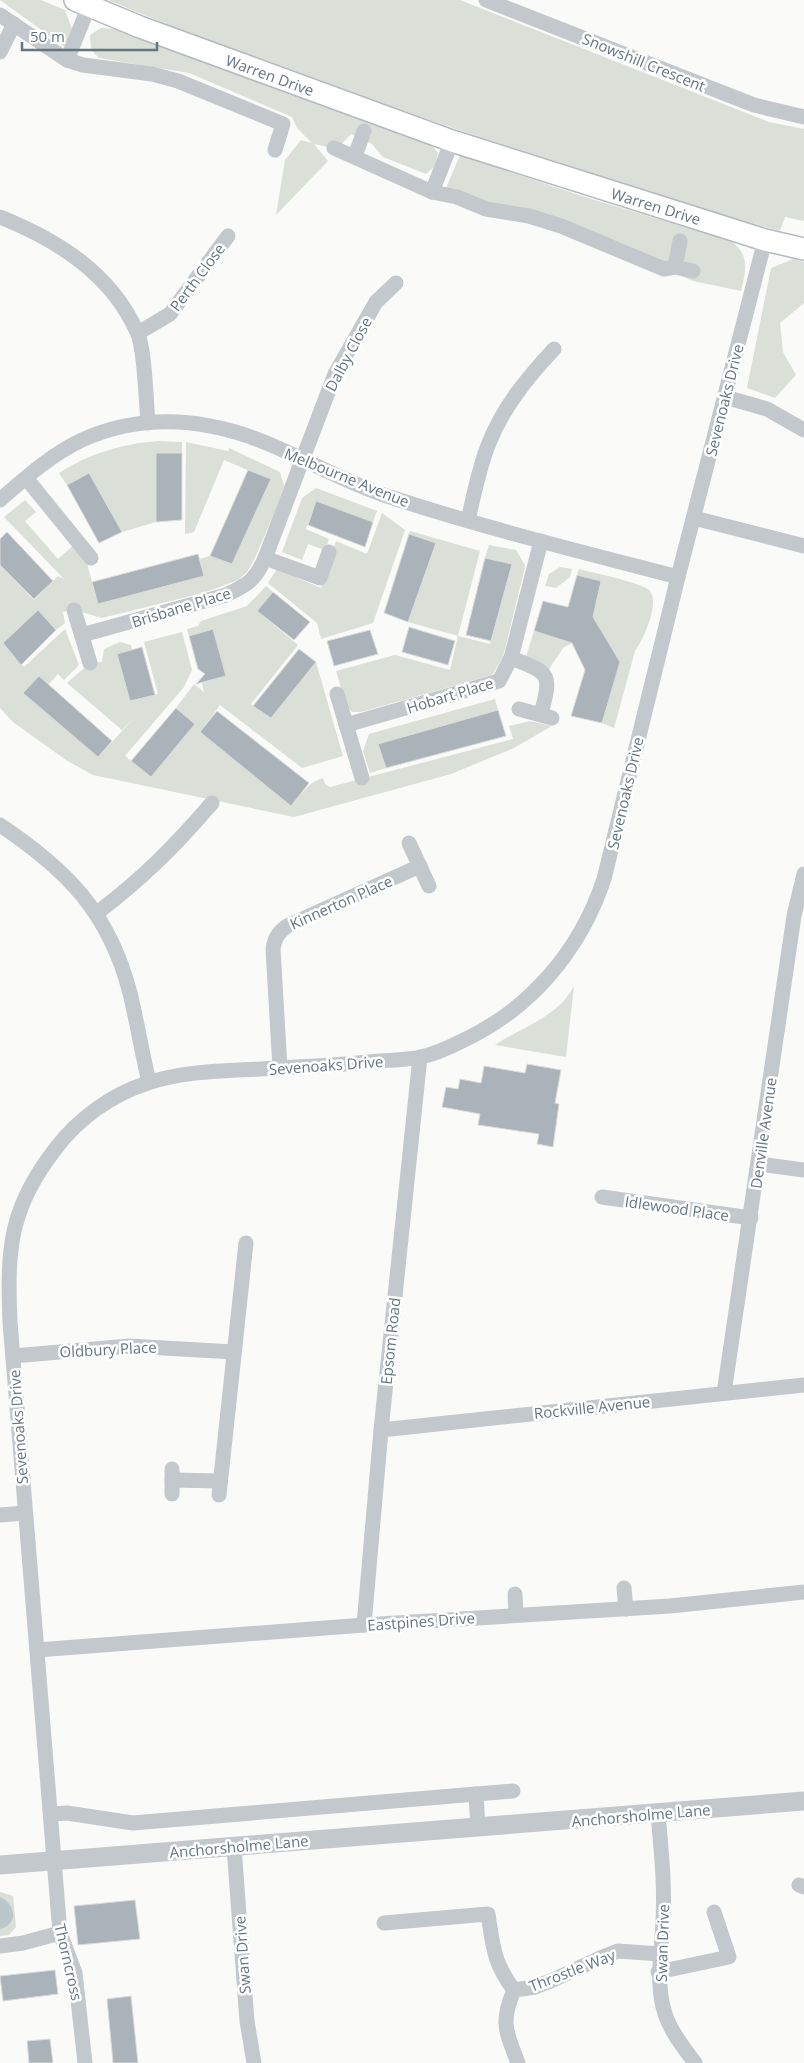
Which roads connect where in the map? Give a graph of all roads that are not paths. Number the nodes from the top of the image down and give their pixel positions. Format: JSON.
{"nodes":[{"id":1,"x":486,"y":0,"type":"edge"},
{"id":2,"x":82,"y":3,"type":"edge"},
{"id":3,"x":0,"y":15,"type":"edge"},
{"id":4,"x":14,"y":24,"type":"junction"},
{"id":5,"x":0,"y":52,"type":"edge"},
{"id":6,"x":67,"y":60,"type":"junction"},
{"id":7,"x":804,"y":118,"type":"edge"},
{"id":8,"x":364,"y":131,"type":"dead end"},
{"id":9,"x":452,"y":141,"type":"junction"},
{"id":10,"x":334,"y":148,"type":"dead end"},
{"id":11,"x":274,"y":150,"type":"dead end"},
{"id":12,"x":355,"y":156,"type":"junction"},
{"id":13,"x":432,"y":192,"type":"junction"},
{"id":14,"x":0,"y":217,"type":"edge"},
{"id":15,"x":228,"y":236,"type":"dead end"},
{"id":16,"x":765,"y":240,"type":"junction"},
{"id":17,"x":680,"y":241,"type":"dead end"},
{"id":18,"x":804,"y":249,"type":"edge"},
{"id":19,"x":675,"y":267,"type":"junction"},
{"id":20,"x":693,"y":271,"type":"dead end"},
{"id":21,"x":396,"y":283,"type":"dead end"},
{"id":22,"x":138,"y":333,"type":"junction"},
{"id":23,"x":554,"y":349,"type":"dead end"},
{"id":24,"x":725,"y":397,"type":"junction"},
{"id":25,"x":148,"y":423,"type":"junction"},
{"id":26,"x":804,"y":430,"type":"edge"},
{"id":27,"x":302,"y":460,"type":"junction"},
{"id":28,"x":26,"y":478,"type":"junction"},
{"id":29,"x":0,"y":500,"type":"edge"},
{"id":30,"x":694,"y":518,"type":"junction"},
{"id":31,"x":468,"y":520,"type":"junction"},
{"id":32,"x":541,"y":541,"type":"junction"},
{"id":33,"x":804,"y":546,"type":"edge"},
{"id":34,"x":329,"y":552,"type":"dead end"},
{"id":35,"x":91,"y":558,"type":"dead end"},
{"id":36,"x":264,"y":558,"type":"junction"},
{"id":37,"x":678,"y":577,"type":"junction"},
{"id":38,"x":74,"y":610,"type":"dead end"},
{"id":39,"x":82,"y":635,"type":"junction"},
{"id":40,"x":511,"y":658,"type":"junction"},
{"id":41,"x":90,"y":663,"type":"dead end"},
{"id":42,"x":337,"y":694,"type":"dead end"},
{"id":43,"x":519,"y":709,"type":"dead end"},
{"id":44,"x":346,"y":724,"type":"junction"},
{"id":45,"x":362,"y":778,"type":"dead end"},
{"id":46,"x":212,"y":803,"type":"dead end"},
{"id":47,"x":0,"y":825,"type":"edge"},
{"id":48,"x":409,"y":842,"type":"dead end"},
{"id":49,"x":420,"y":866,"type":"junction"},
{"id":50,"x":804,"y":874,"type":"edge"},
{"id":51,"x":429,"y":886,"type":"dead end"},
{"id":52,"x":97,"y":913,"type":"junction"},
{"id":53,"x":420,"y":1058,"type":"junction"},
{"id":54,"x":280,"y":1068,"type":"junction"},
{"id":55,"x":150,"y":1082,"type":"junction"},
{"id":56,"x":759,"y":1164,"type":"junction"},
{"id":57,"x":804,"y":1170,"type":"edge"},
{"id":58,"x":602,"y":1197,"type":"dead end"},
{"id":59,"x":751,"y":1218,"type":"junction"},
{"id":60,"x":6,"y":1226,"type":"edge"},
{"id":61,"x":246,"y":1242,"type":"dead end"},
{"id":62,"x":234,"y":1352,"type":"junction"},
{"id":63,"x":12,"y":1356,"type":"junction"},
{"id":64,"x":804,"y":1385,"type":"edge"},
{"id":65,"x":724,"y":1393,"type":"junction"},
{"id":66,"x":381,"y":1430,"type":"junction"},
{"id":67,"x":172,"y":1481,"type":"dead end"},
{"id":68,"x":25,"y":1513,"type":"junction"},
{"id":69,"x":0,"y":1515,"type":"edge"},
{"id":70,"x":624,"y":1588,"type":"dead end"},
{"id":71,"x":804,"y":1592,"type":"edge"},
{"id":72,"x":515,"y":1594,"type":"dead end"},
{"id":73,"x":626,"y":1609,"type":"junction"},
{"id":74,"x":516,"y":1614,"type":"junction"},
{"id":75,"x":364,"y":1625,"type":"junction"},
{"id":76,"x":37,"y":1650,"type":"junction"},
{"id":77,"x":513,"y":1791,"type":"dead end"},
{"id":78,"x":476,"y":1794,"type":"junction"},
{"id":79,"x":804,"y":1800,"type":"edge"},
{"id":80,"x":51,"y":1814,"type":"junction"},
{"id":81,"x":658,"y":1814,"type":"junction"},
{"id":82,"x":478,"y":1828,"type":"junction"},
{"id":83,"x":234,"y":1846,"type":"junction"},
{"id":84,"x":54,"y":1861,"type":"junction"},
{"id":85,"x":0,"y":1865,"type":"edge"},
{"id":86,"x":714,"y":1912,"type":"dead end"},
{"id":87,"x":384,"y":1923,"type":"dead end"},
{"id":88,"x":60,"y":1933,"type":"junction"},
{"id":89,"x":0,"y":1946,"type":"edge"},
{"id":90,"x":660,"y":1954,"type":"junction"},
{"id":91,"x":658,"y":1972,"type":"junction"},
{"id":92,"x":514,"y":1990,"type":"junction"},
{"id":93,"x":85,"y":2063,"type":"edge"},
{"id":94,"x":254,"y":2063,"type":"edge"},
{"id":95,"x":518,"y":2063,"type":"edge"},
{"id":96,"x":695,"y":2063,"type":"edge"}],
"edges":[{"from":1,"to":7,"type":"street","name":"Snowshill Crescent"},
{"from":2,"to":6,"type":"street","name":"Warren Drive"},
{"from":2,"to":9,"type":"main road","name":"Warren Drive"},
{"from":3,"to":4,"type":"street"},
{"from":4,"to":5,"type":"street"},
{"from":4,"to":6,"type":"street"},
{"from":6,"to":11,"type":"street"},
{"from":8,"to":12,"type":"street"},
{"from":9,"to":13,"type":"street"},
{"from":9,"to":16,"type":"main road","name":"Warren Drive"},
{"from":10,"to":12,"type":"street"},
{"from":12,"to":13,"type":"street"},
{"from":13,"to":19,"type":"street"},
{"from":14,"to":22,"type":"street"},
{"from":15,"to":22,"type":"street","name":"Perth Close"},
{"from":16,"to":18,"type":"main road","name":"Warren Drive"},
{"from":16,"to":24,"type":"street","name":"Sevenoaks Drive"},
{"from":17,"to":19,"type":"street","name":"Warren Drive"},
{"from":19,"to":20,"type":"street"},
{"from":21,"to":27,"type":"street","name":"Dalby Close"},
{"from":22,"to":25,"type":"street"},
{"from":23,"to":31,"type":"street"},
{"from":24,"to":26,"type":"street"},
{"from":24,"to":30,"type":"street","name":"Sevenoaks Drive"},
{"from":25,"to":27,"type":"street","name":"Melbourne Avenue"},
{"from":25,"to":28,"type":"street","name":"Melbourne Avenue"},
{"from":27,"to":31,"type":"street","name":"Melbourne Avenue"},
{"from":27,"to":36,"type":"street","name":"Brisbane Place"},
{"from":28,"to":29,"type":"street","name":"Melbourne Avenue"},
{"from":28,"to":35,"type":"street"},
{"from":30,"to":33,"type":"street"},
{"from":30,"to":37,"type":"street","name":"Sevenoaks Drive"},
{"from":31,"to":32,"type":"street","name":"Melbourne Avenue"},
{"from":32,"to":37,"type":"street","name":"Melbourne Avenue"},
{"from":32,"to":40,"type":"street","name":"Hobart Place"},
{"from":34,"to":36,"type":"street"},
{"from":36,"to":39,"type":"street","name":"Brisbane Place"},
{"from":37,"to":53,"type":"street","name":"Sevenoaks Drive"},
{"from":38,"to":39,"type":"street"},
{"from":39,"to":41,"type":"street"},
{"from":40,"to":43,"type":"street"},
{"from":40,"to":44,"type":"street","name":"Hobart Place"},
{"from":42,"to":44,"type":"street"},
{"from":44,"to":45,"type":"street"},
{"from":46,"to":52,"type":"street"},
{"from":47,"to":52,"type":"street"},
{"from":48,"to":49,"type":"street"},
{"from":49,"to":51,"type":"street"},
{"from":49,"to":54,"type":"street","name":"Kinnerton Place"},
{"from":50,"to":56,"type":"street","name":"Denville Avenue"},
{"from":52,"to":55,"type":"street"},
{"from":53,"to":54,"type":"street","name":"Sevenoaks Drive"},
{"from":53,"to":66,"type":"street","name":"Epsom Road"},
{"from":54,"to":55,"type":"street","name":"Sevenoaks Drive"},
{"from":55,"to":60,"type":"street","name":"Sevenoaks Drive"},
{"from":56,"to":57,"type":"street"},
{"from":56,"to":59,"type":"street","name":"Denville Avenue"},
{"from":58,"to":59,"type":"street","name":"Idlewood Place"},
{"from":59,"to":65,"type":"street","name":"Denville Avenue"},
{"from":60,"to":63,"type":"street","name":"Sevenoaks Drive"},
{"from":61,"to":62,"type":"street"},
{"from":62,"to":63,"type":"street","name":"Oldbury Place"},
{"from":62,"to":67,"type":"street"},
{"from":63,"to":68,"type":"street","name":"Sevenoaks Drive"},
{"from":64,"to":65,"type":"street","name":"Rockville Avenue"},
{"from":65,"to":66,"type":"street","name":"Rockville Avenue"},
{"from":66,"to":75,"type":"street","name":"Epsom Road"},
{"from":68,"to":69,"type":"street"},
{"from":68,"to":76,"type":"street","name":"Sevenoaks Drive"},
{"from":70,"to":73,"type":"street"},
{"from":71,"to":73,"type":"street","name":"Eastpines Drive"},
{"from":72,"to":74,"type":"street"},
{"from":73,"to":74,"type":"street","name":"Eastpines Drive"},
{"from":74,"to":75,"type":"street","name":"Eastpines Drive"},
{"from":75,"to":76,"type":"street","name":"Eastpines Drive"},
{"from":76,"to":80,"type":"street","name":"Sevenoaks Drive"},
{"from":77,"to":78,"type":"street"},
{"from":78,"to":80,"type":"street"},
{"from":78,"to":82,"type":"street"},
{"from":79,"to":81,"type":"street","name":"Anchorsholme Lane"},
{"from":80,"to":84,"type":"street","name":"Sevenoaks Drive"},
{"from":81,"to":82,"type":"street","name":"Anchorsholme Lane"},
{"from":81,"to":90,"type":"street","name":"Swan Drive"},
{"from":82,"to":83,"type":"street","name":"Anchorsholme Lane"},
{"from":83,"to":84,"type":"street","name":"Anchorsholme Lane"},
{"from":83,"to":94,"type":"street","name":"Swan Drive"},
{"from":84,"to":85,"type":"street","name":"Anchorsholme Lane"},
{"from":84,"to":88,"type":"street","name":"Thorncross"},
{"from":86,"to":91,"type":"street"},
{"from":87,"to":92,"type":"street"},
{"from":88,"to":89,"type":"street"},
{"from":88,"to":93,"type":"street","name":"Thorncross"},
{"from":90,"to":91,"type":"street","name":"Swan Drive"},
{"from":90,"to":92,"type":"street","name":"Throstle Way"},
{"from":91,"to":96,"type":"street","name":"Swan Drive"},
{"from":92,"to":95,"type":"street"}]}
